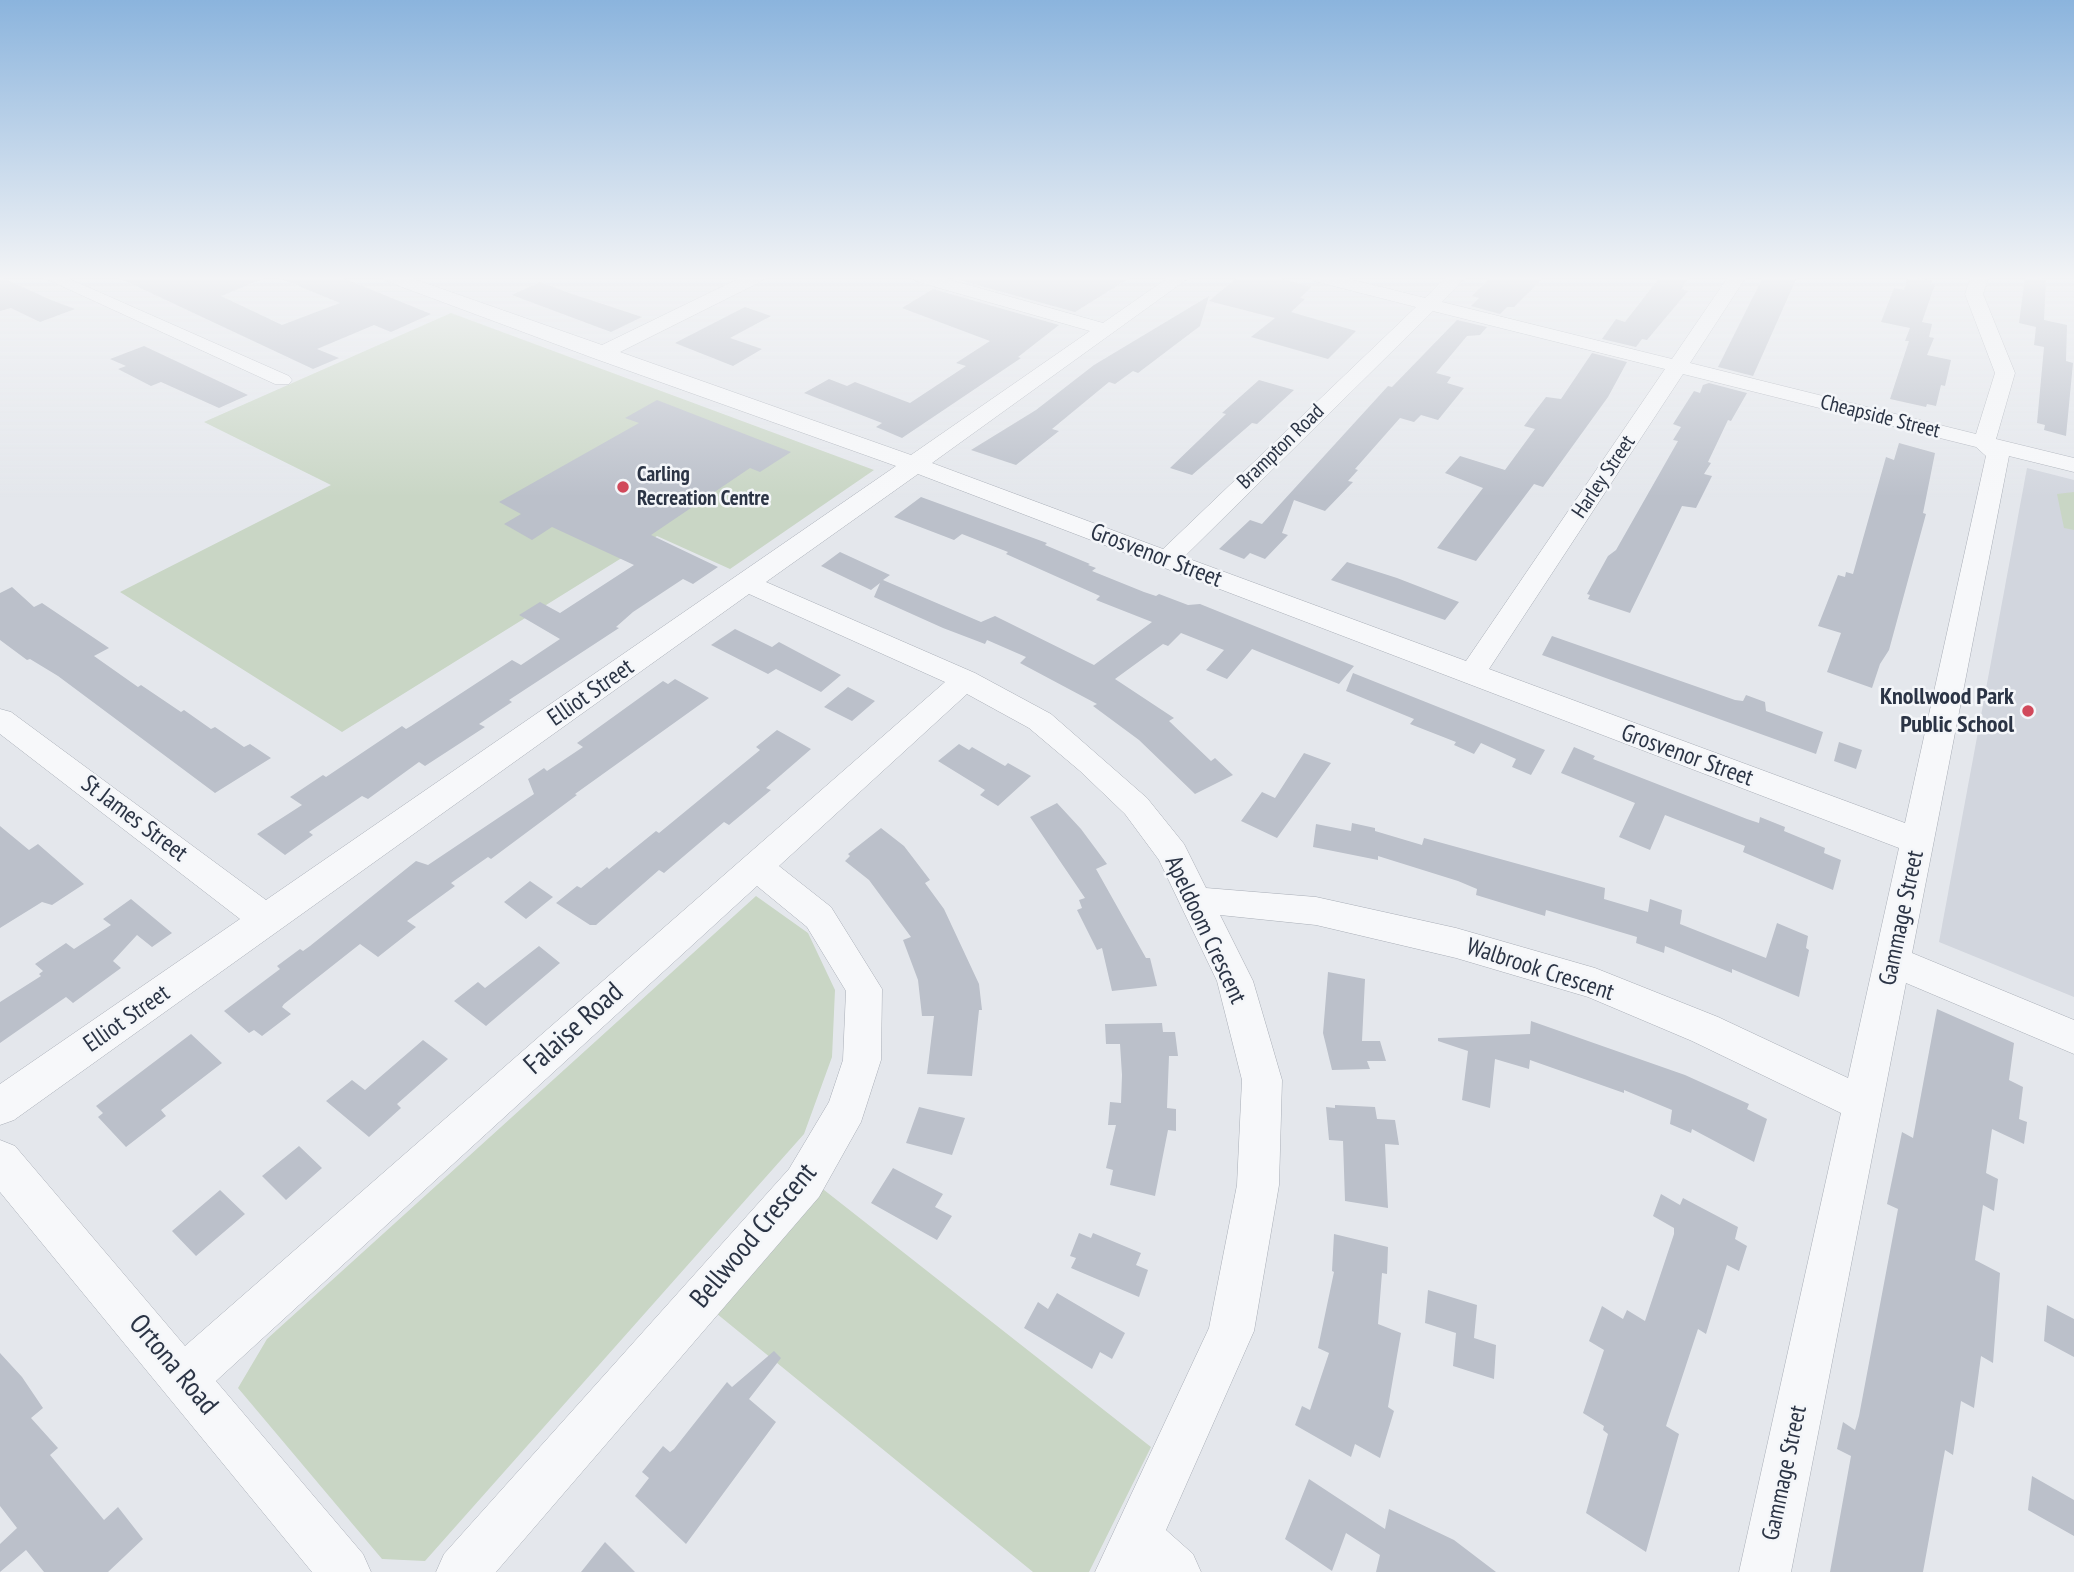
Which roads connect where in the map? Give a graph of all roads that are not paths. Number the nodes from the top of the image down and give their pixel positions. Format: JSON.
{"nodes":[{"id":1,"x":216,"y":350,"type":"edge"},
{"id":2,"x":590,"y":350,"type":"edge"},
{"id":3,"x":607,"y":350,"type":"edge"},
{"id":4,"x":1075,"y":350,"type":"edge"},
{"id":5,"x":1379,"y":350,"type":"edge"},
{"id":6,"x":1611,"y":350,"type":"edge"},
{"id":7,"x":1689,"y":350,"type":"edge"},
{"id":8,"x":1996,"y":350,"type":"edge"},
{"id":9,"x":600,"y":354,"type":"junction"},
{"id":10,"x":1678,"y":367,"type":"junction"},
{"id":11,"x":282,"y":380,"type":"dead end"},
{"id":12,"x":1984,"y":443,"type":"junction"},
{"id":13,"x":913,"y":464,"type":"junction"},
{"id":14,"x":2074,"y":465,"type":"edge"},
{"id":15,"x":1166,"y":560,"type":"junction"},
{"id":16,"x":746,"y":583,"type":"junction"},
{"id":17,"x":1470,"y":676,"type":"junction"},
{"id":18,"x":965,"y":680,"type":"junction"},
{"id":19,"x":0,"y":719,"type":"edge"},
{"id":20,"x":1919,"y":842,"type":"junction"},
{"id":21,"x":756,"y":866,"type":"junction"},
{"id":22,"x":1198,"y":902,"type":"junction"},
{"id":23,"x":267,"y":920,"type":"junction"},
{"id":24,"x":1893,"y":961,"type":"junction"},
{"id":25,"x":2074,"y":1037,"type":"edge"},
{"id":26,"x":1863,"y":1104,"type":"junction"},
{"id":27,"x":0,"y":1107,"type":"edge"},
{"id":28,"x":0,"y":1160,"type":"edge"},
{"id":29,"x":184,"y":1378,"type":"junction"},
{"id":30,"x":1130,"y":1556,"type":"edge"},
{"id":31,"x":345,"y":1572,"type":"edge"},
{"id":32,"x":462,"y":1572,"type":"edge"},
{"id":33,"x":1175,"y":1572,"type":"edge"},
{"id":34,"x":1765,"y":1572,"type":"edge"}],
"edges":[{"from":1,"to":11,"type":"street"},
{"from":2,"to":9,"type":"street","name":"Grosvenor Street"},
{"from":3,"to":9,"type":"street"},
{"from":4,"to":13,"type":"street","name":"Elliot Street"},
{"from":5,"to":15,"type":"street","name":"Brampton Road"},
{"from":6,"to":10,"type":"street","name":"Cheapside Street"},
{"from":7,"to":10,"type":"street","name":"Harley Street"},
{"from":8,"to":12,"type":"street"},
{"from":9,"to":13,"type":"street","name":"Grosvenor Street"},
{"from":10,"to":12,"type":"street","name":"Cheapside Street"},
{"from":10,"to":17,"type":"street","name":"Harley Street"},
{"from":12,"to":14,"type":"street","name":"Cheapside Street"},
{"from":12,"to":20,"type":"street","name":"Gammage Street"},
{"from":13,"to":15,"type":"street","name":"Grosvenor Street"},
{"from":13,"to":16,"type":"street","name":"Elliot Street"},
{"from":15,"to":17,"type":"street","name":"Grosvenor Street"},
{"from":16,"to":18,"type":"street","name":"Apeldoom Crescent"},
{"from":16,"to":23,"type":"street","name":"Elliot Street"},
{"from":17,"to":20,"type":"street","name":"Grosvenor Street"},
{"from":18,"to":21,"type":"street","name":"Falaise Road"},
{"from":18,"to":22,"type":"street","name":"Apeldoom Crescent"},
{"from":19,"to":23,"type":"street","name":"St James Street"},
{"from":20,"to":24,"type":"street","name":"Gammage Street"},
{"from":21,"to":29,"type":"street","name":"Falaise Road"},
{"from":21,"to":32,"type":"street","name":"Bellwood Crescent"},
{"from":22,"to":26,"type":"street","name":"Walbrook Crescent"},
{"from":22,"to":30,"type":"street","name":"Apeldoom Crescent"},
{"from":23,"to":27,"type":"street","name":"Elliot Street"},
{"from":24,"to":25,"type":"street"},
{"from":24,"to":26,"type":"street","name":"Gammage Street"},
{"from":26,"to":34,"type":"street","name":"Gammage Street"},
{"from":28,"to":29,"type":"street","name":"Ortona Road"},
{"from":29,"to":31,"type":"street","name":"Ortona Road"},
{"from":30,"to":33,"type":"street"}]}
